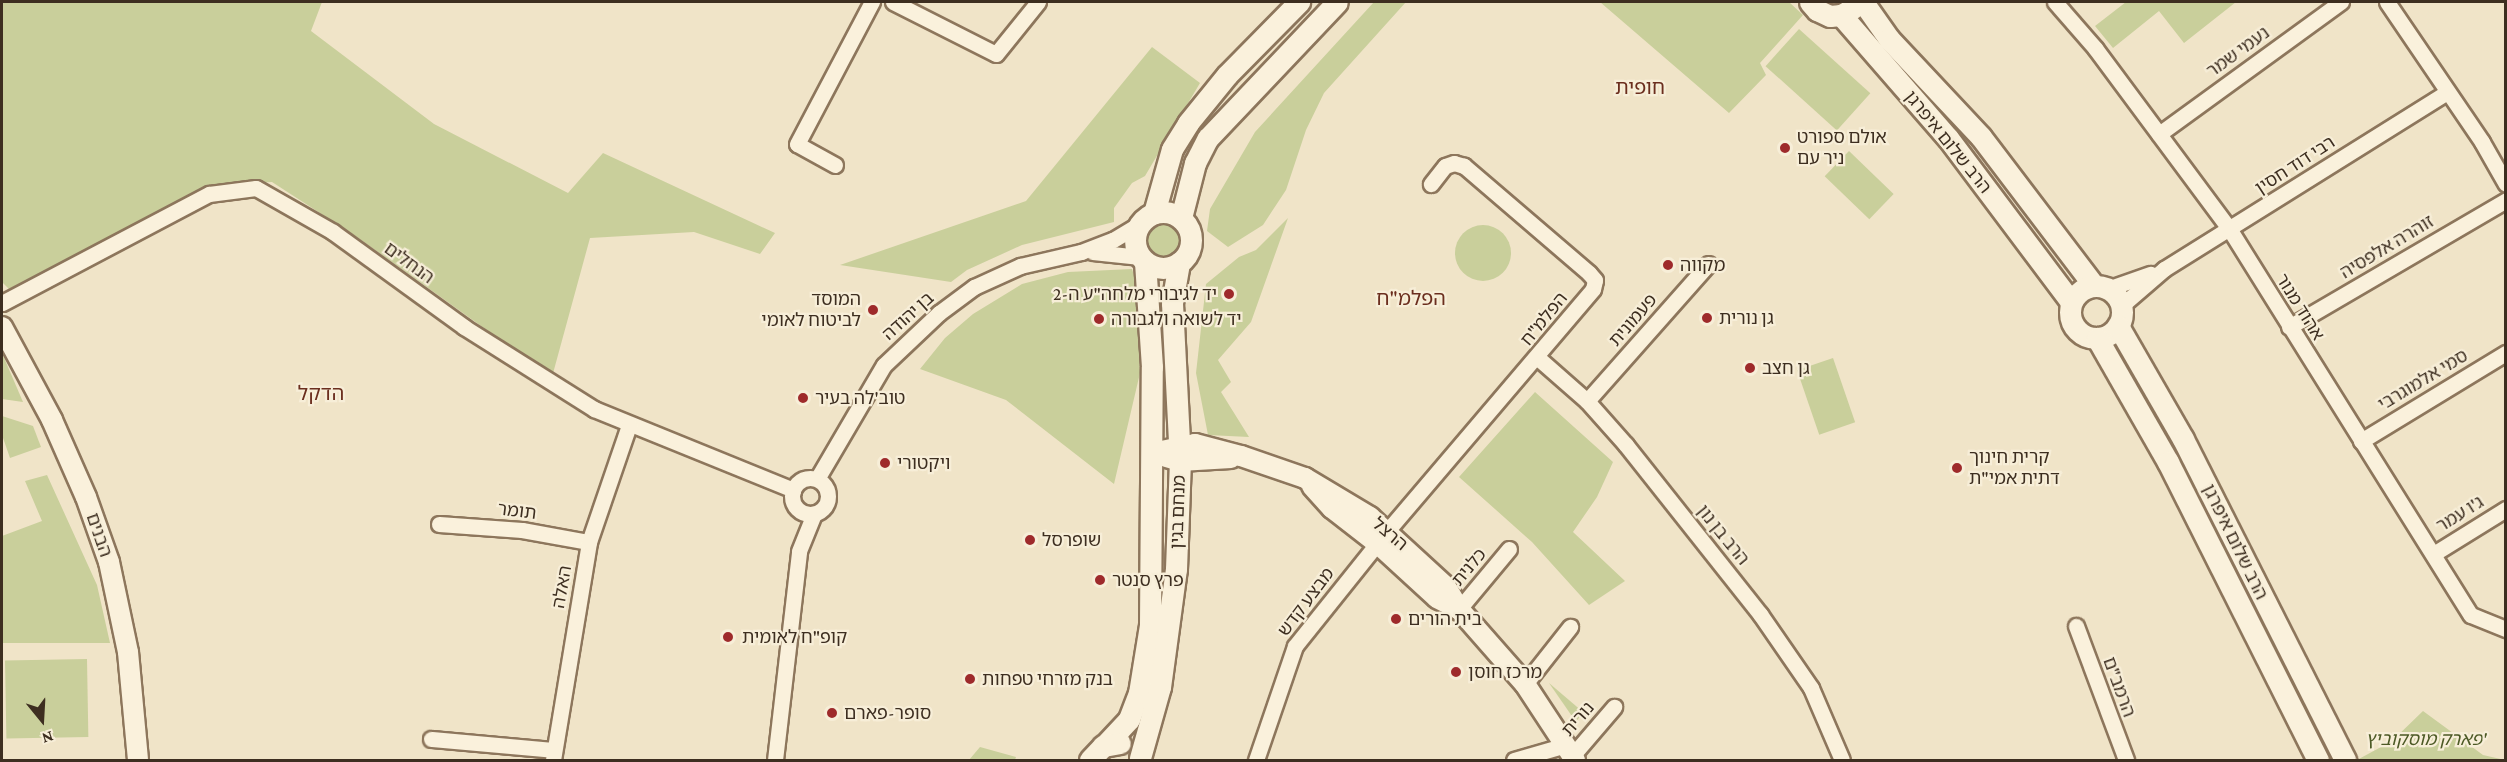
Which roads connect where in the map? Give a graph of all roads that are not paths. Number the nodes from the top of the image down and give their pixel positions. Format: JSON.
{"nodes":[{"id":1,"x":872,"y":2,"type":"edge"},
{"id":2,"x":893,"y":2,"type":"edge"},
{"id":3,"x":1038,"y":2,"type":"edge"},
{"id":4,"x":1299,"y":2,"type":"edge"},
{"id":5,"x":1337,"y":2,"type":"edge"},
{"id":6,"x":1810,"y":2,"type":"edge"},
{"id":7,"x":1857,"y":2,"type":"edge"},
{"id":8,"x":1863,"y":2,"type":"edge"},
{"id":9,"x":2055,"y":2,"type":"edge"},
{"id":10,"x":2341,"y":2,"type":"edge"},
{"id":11,"x":2387,"y":2,"type":"edge"},
{"id":12,"x":1841,"y":15,"type":"junction"},
{"id":13,"x":2446,"y":92,"type":"junction"},
{"id":14,"x":2159,"y":134,"type":"junction"},
{"id":15,"x":835,"y":165,"type":"dead end"},
{"id":16,"x":2505,"y":183,"type":"edge"},
{"id":17,"x":1431,"y":184,"type":"dead end"},
{"id":18,"x":2505,"y":200,"type":"edge"},
{"id":19,"x":1147,"y":218,"type":"junction"},
{"id":20,"x":1181,"y":218,"type":"junction"},
{"id":21,"x":2230,"y":230,"type":"junction"},
{"id":22,"x":1081,"y":252,"type":"junction"},
{"id":23,"x":1142,"y":259,"type":"junction"},
{"id":24,"x":1179,"y":263,"type":"junction"},
{"id":25,"x":1708,"y":264,"type":"dead end"},
{"id":26,"x":2164,"y":269,"type":"junction"},
{"id":27,"x":2100,"y":287,"type":"junction"},
{"id":28,"x":2071,"y":302,"type":"junction"},
{"id":29,"x":2,"y":303,"type":"edge"},
{"id":30,"x":2120,"y":316,"type":"junction"},
{"id":31,"x":2,"y":327,"type":"edge"},
{"id":32,"x":2289,"y":327,"type":"junction"},
{"id":33,"x":2097,"y":338,"type":"junction"},
{"id":34,"x":2505,"y":352,"type":"edge"},
{"id":35,"x":1538,"y":358,"type":"junction"},
{"id":36,"x":1587,"y":401,"type":"junction"},
{"id":37,"x":630,"y":425,"type":"junction"},
{"id":38,"x":2361,"y":441,"type":"junction"},
{"id":39,"x":1152,"y":453,"type":"junction"},
{"id":40,"x":1179,"y":453,"type":"junction"},
{"id":41,"x":817,"y":478,"type":"junction"},
{"id":42,"x":793,"y":490,"type":"junction"},
{"id":43,"x":2505,"y":509,"type":"edge"},
{"id":44,"x":814,"y":514,"type":"junction"},
{"id":45,"x":439,"y":524,"type":"dead end"},
{"id":46,"x":1382,"y":536,"type":"junction"},
{"id":47,"x":589,"y":542,"type":"junction"},
{"id":48,"x":1509,"y":549,"type":"dead end"},
{"id":49,"x":2435,"y":553,"type":"junction"},
{"id":50,"x":1459,"y":609,"type":"junction"},
{"id":51,"x":2076,"y":626,"type":"dead end"},
{"id":52,"x":1570,"y":627,"type":"dead end"},
{"id":53,"x":2505,"y":629,"type":"edge"},
{"id":54,"x":1525,"y":684,"type":"junction"},
{"id":55,"x":1614,"y":707,"type":"dead end"},
{"id":56,"x":431,"y":739,"type":"dead end"},
{"id":57,"x":1106,"y":744,"type":"junction"},
{"id":58,"x":1571,"y":754,"type":"edge"},
{"id":59,"x":553,"y":755,"type":"edge"},
{"id":60,"x":1140,"y":759,"type":"edge"},
{"id":61,"x":138,"y":760,"type":"edge"},
{"id":62,"x":775,"y":760,"type":"edge"},
{"id":63,"x":1089,"y":760,"type":"edge"},
{"id":64,"x":1256,"y":760,"type":"edge"},
{"id":65,"x":1515,"y":760,"type":"edge"},
{"id":66,"x":1842,"y":760,"type":"edge"},
{"id":67,"x":2126,"y":760,"type":"edge"},
{"id":68,"x":2318,"y":760,"type":"edge"},
{"id":69,"x":2345,"y":760,"type":"edge"}],
"edges":[{"from":1,"to":15,"type":"street"},
{"from":2,"to":3,"type":"street"},
{"from":4,"to":19,"type":"main road"},
{"from":5,"to":20,"type":"main road"},
{"from":6,"to":12,"type":"main road"},
{"from":7,"to":12,"type":"main road"},
{"from":8,"to":27,"type":"main road","name":"הרב שלום איפרגן"},
{"from":9,"to":14,"type":"street","name":"אהוד מנור"},
{"from":10,"to":14,"type":"street","name":"נעמי שמר"},
{"from":11,"to":13,"type":"street"},
{"from":12,"to":28,"type":"main road","name":"הרב שלום איפרגן"},
{"from":13,"to":16,"type":"street"},
{"from":13,"to":21,"type":"street","name":"רבי דוד חסין"},
{"from":14,"to":21,"type":"street","name":"אהוד מנור"},
{"from":17,"to":35,"type":"street","name":"הפלמ\"ח"},
{"from":18,"to":32,"type":"street","name":"זוהרה אלפסיה"},
{"from":19,"to":20,"type":"main road"},
{"from":19,"to":22,"type":"street","name":"בן יהודה"},
{"from":19,"to":23,"type":"main road"},
{"from":20,"to":24,"type":"main road"},
{"from":21,"to":26,"type":"street","name":"רבי דוד חסין"},
{"from":21,"to":32,"type":"street","name":"אהוד מנור"},
{"from":22,"to":23,"type":"street","name":"בן יהודה"},
{"from":22,"to":41,"type":"street","name":"בן יהודה"},
{"from":23,"to":24,"type":"main road"},
{"from":23,"to":39,"type":"main road","name":"מנחם בגין"},
{"from":24,"to":40,"type":"main road","name":"מנחם בגין"},
{"from":25,"to":36,"type":"street","name":"פעמונית"},
{"from":26,"to":27,"type":"street","name":"רבי דוד חסין"},
{"from":26,"to":30,"type":"street","name":"רבי דוד חסין"},
{"from":27,"to":28,"type":"main road"},
{"from":27,"to":30,"type":"main road"},
{"from":28,"to":33,"type":"main road"},
{"from":29,"to":37,"type":"street","name":"הנחלים"},
{"from":30,"to":33,"type":"main road"},
{"from":30,"to":69,"type":"main road","name":"הרב שלום איפרגן"},
{"from":31,"to":61,"type":"street","name":"הבנים"},
{"from":32,"to":38,"type":"street","name":"אהוד מנור"},
{"from":33,"to":68,"type":"main road","name":"הרב שלום איפרגן"},
{"from":34,"to":38,"type":"street","name":"סמי אלמוגרבי"},
{"from":35,"to":36,"type":"street","name":"הרב בן נון"},
{"from":35,"to":46,"type":"street","name":"הפלמ\"ח"},
{"from":36,"to":66,"type":"street","name":"הרב בן נון"},
{"from":37,"to":42,"type":"street","name":"הנחלים"},
{"from":37,"to":47,"type":"street","name":"האלה"},
{"from":38,"to":49,"type":"street","name":"אהוד מנור"},
{"from":39,"to":40,"type":"street","name":"הרצל"},
{"from":39,"to":57,"type":"main road","name":"מנחם בגין"},
{"from":40,"to":46,"type":"street","name":"הרצל"},
{"from":40,"to":60,"type":"main road","name":"מנחם בגין"},
{"from":41,"to":42,"type":"street"},
{"from":41,"to":44,"type":"street"},
{"from":42,"to":44,"type":"street"},
{"from":43,"to":49,"type":"street","name":"ג'ו עמר"},
{"from":44,"to":62,"type":"street"},
{"from":45,"to":47,"type":"street","name":"תומר"},
{"from":46,"to":50,"type":"street","name":"הרצל"},
{"from":46,"to":64,"type":"street","name":"מבצע קדש"},
{"from":47,"to":59,"type":"street","name":"האלה"},
{"from":48,"to":50,"type":"street","name":"כלנית"},
{"from":49,"to":53,"type":"street","name":"אהוד מנור"},
{"from":50,"to":54,"type":"street","name":"הרצל"},
{"from":51,"to":67,"type":"street","name":"הרמב\"ם"},
{"from":52,"to":54,"type":"street"},
{"from":54,"to":58,"type":"street","name":"הרצל"},
{"from":55,"to":58,"type":"street","name":"נורית"},
{"from":56,"to":59,"type":"street"},
{"from":57,"to":60,"type":"main road"},
{"from":57,"to":63,"type":"main road","name":"מנחם בגין"},
{"from":58,"to":65,"type":"street"}]}
